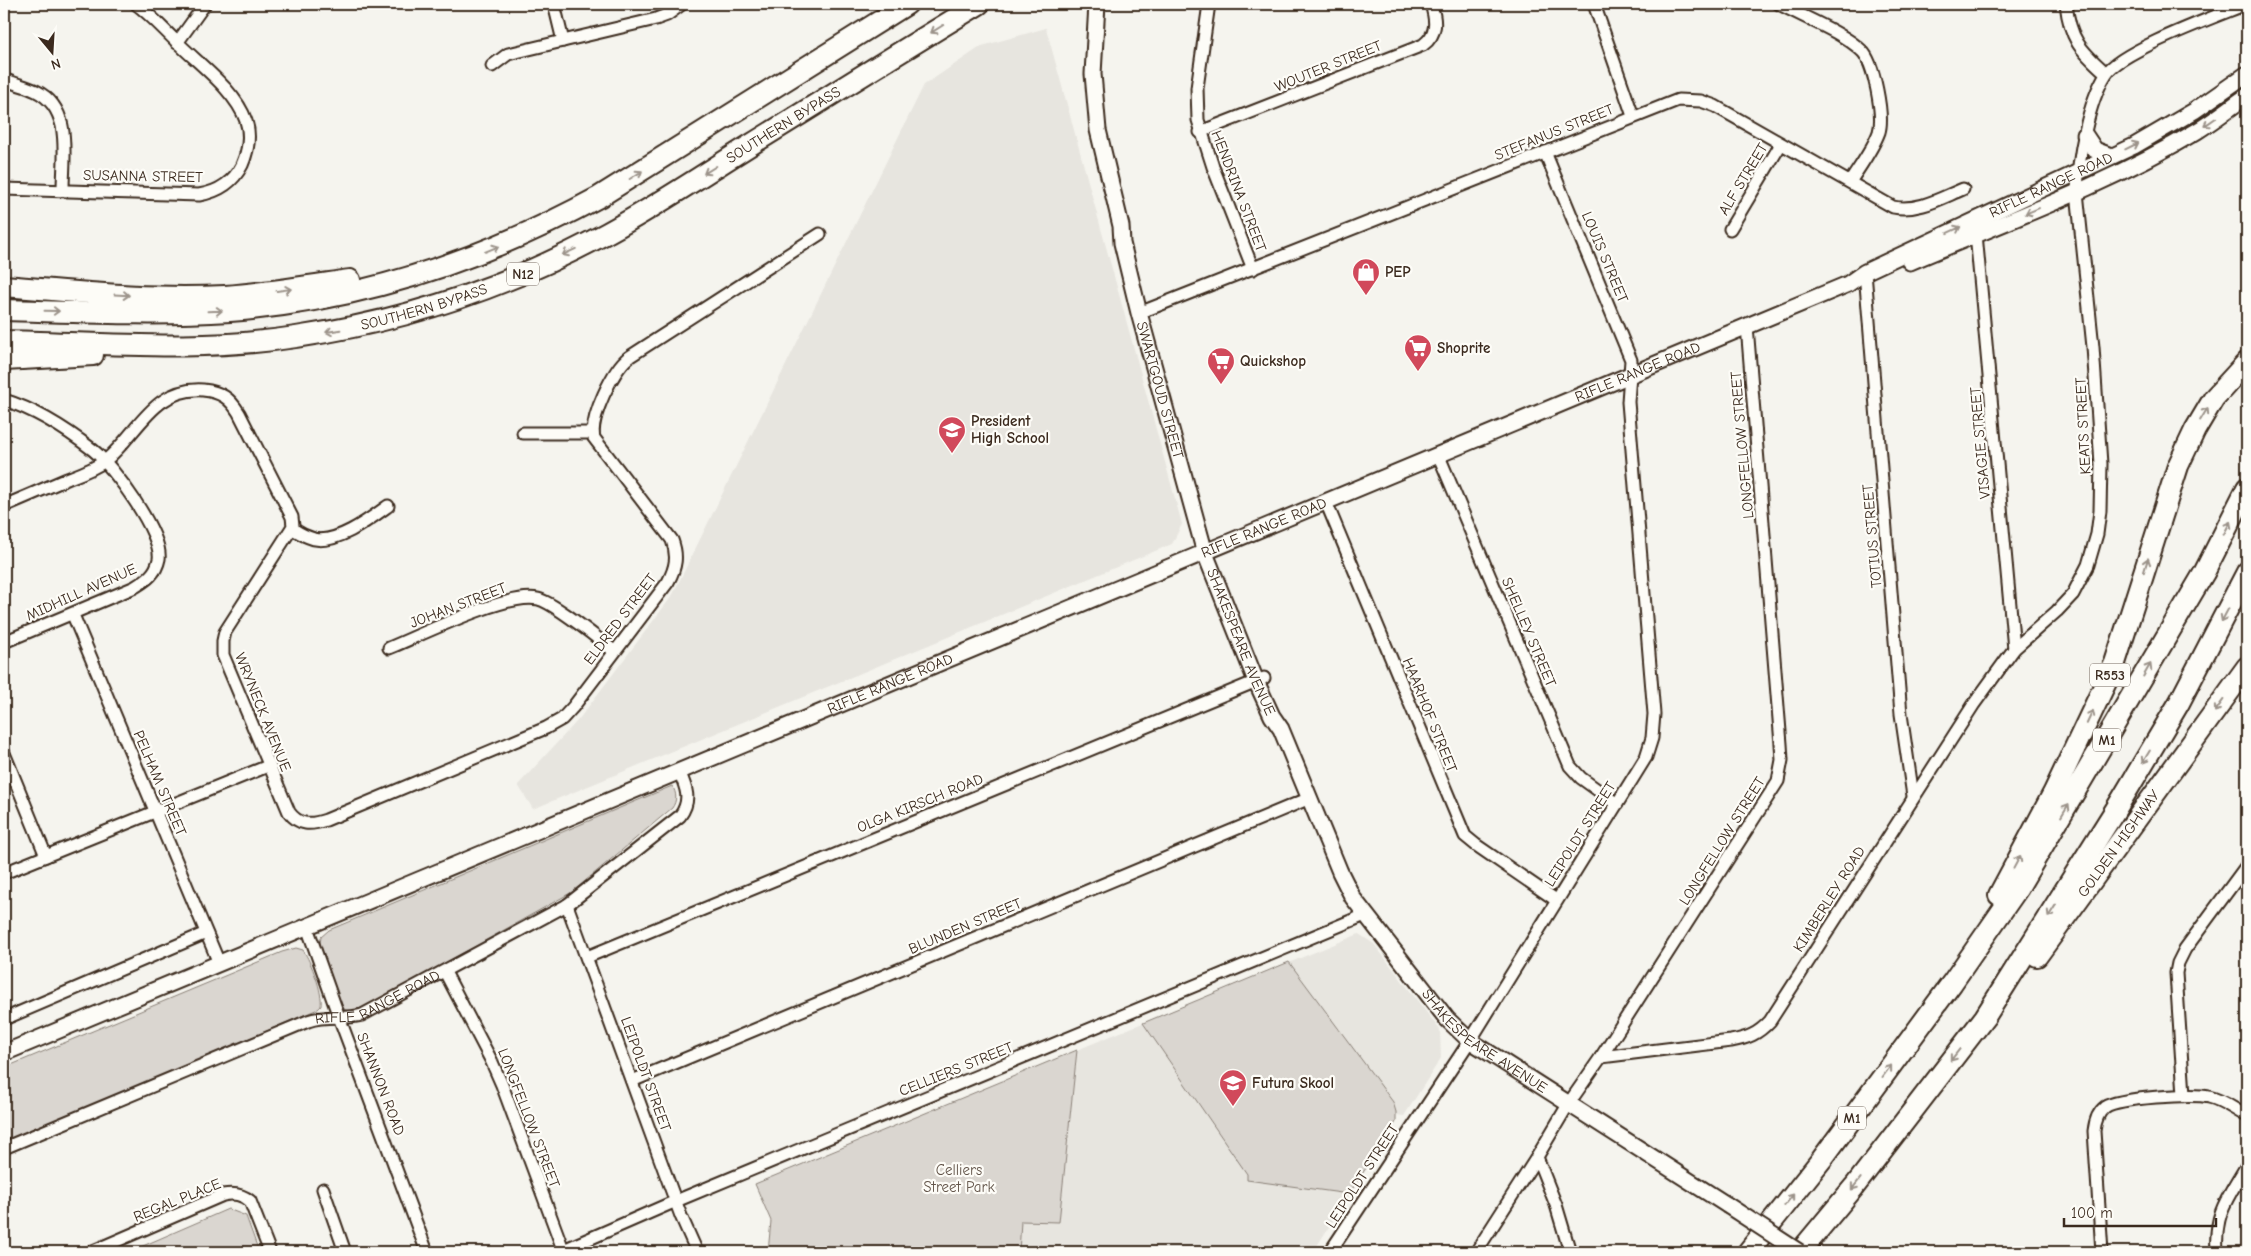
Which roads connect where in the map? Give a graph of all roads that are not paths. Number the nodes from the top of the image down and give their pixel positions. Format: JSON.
{"nodes":[{"id":1,"x":136,"y":4,"type":"edge"},
{"id":2,"x":205,"y":4,"type":"edge"},
{"id":3,"x":554,"y":4,"type":"edge"},
{"id":4,"x":682,"y":4,"type":"edge"},
{"id":5,"x":907,"y":4,"type":"edge"},
{"id":6,"x":978,"y":4,"type":"edge"},
{"id":7,"x":1098,"y":4,"type":"edge"},
{"id":8,"x":1209,"y":4,"type":"edge"},
{"id":9,"x":1431,"y":4,"type":"edge"},
{"id":10,"x":1594,"y":4,"type":"edge"},
{"id":11,"x":1779,"y":4,"type":"edge"},
{"id":12,"x":2066,"y":4,"type":"edge"},
{"id":13,"x":2246,"y":4,"type":"edge"},
{"id":14,"x":563,"y":41,"type":"junction"},
{"id":15,"x":177,"y":42,"type":"junction"},
{"id":16,"x":492,"y":66,"type":"dead end"},
{"id":17,"x":2106,"y":73,"type":"junction"},
{"id":18,"x":2247,"y":74,"type":"edge"},
{"id":19,"x":4,"y":79,"type":"edge"},
{"id":20,"x":2247,"y":96,"type":"edge"},
{"id":21,"x":1633,"y":116,"type":"junction"},
{"id":22,"x":1200,"y":132,"type":"junction"},
{"id":23,"x":2085,"y":135,"type":"junction"},
{"id":24,"x":1781,"y":144,"type":"junction"},
{"id":25,"x":1545,"y":152,"type":"junction"},
{"id":26,"x":2111,"y":156,"type":"junction"},
{"id":27,"x":2078,"y":172,"type":"junction"},
{"id":28,"x":1850,"y":182,"type":"junction"},
{"id":29,"x":4,"y":189,"type":"edge"},
{"id":30,"x":1963,"y":189,"type":"dead end"},
{"id":31,"x":64,"y":190,"type":"junction"},
{"id":32,"x":2077,"y":192,"type":"junction"},
{"id":33,"x":1730,"y":229,"type":"dead end"},
{"id":34,"x":820,"y":234,"type":"dead end"},
{"id":35,"x":1976,"y":234,"type":"junction"},
{"id":36,"x":458,"y":262,"type":"junction"},
{"id":37,"x":1253,"y":269,"type":"junction"},
{"id":38,"x":1866,"y":276,"type":"junction"},
{"id":39,"x":4,"y":286,"type":"edge"},
{"id":40,"x":4,"y":310,"type":"edge"},
{"id":41,"x":1143,"y":312,"type":"junction"},
{"id":42,"x":1747,"y":326,"type":"junction"},
{"id":43,"x":4,"y":341,"type":"edge"},
{"id":44,"x":175,"y":345,"type":"junction"},
{"id":45,"x":4,"y":360,"type":"edge"},
{"id":46,"x":2247,"y":362,"type":"edge"},
{"id":47,"x":1631,"y":374,"type":"junction"},
{"id":48,"x":4,"y":400,"type":"edge"},
{"id":49,"x":523,"y":432,"type":"dead end"},
{"id":50,"x":593,"y":433,"type":"junction"},
{"id":51,"x":1438,"y":454,"type":"junction"},
{"id":52,"x":105,"y":461,"type":"junction"},
{"id":53,"x":2247,"y":488,"type":"edge"},
{"id":54,"x":1326,"y":502,"type":"junction"},
{"id":55,"x":4,"y":506,"type":"edge"},
{"id":56,"x":388,"y":506,"type":"dead end"},
{"id":57,"x":293,"y":529,"type":"junction"},
{"id":58,"x":1209,"y":551,"type":"junction"},
{"id":59,"x":2247,"y":572,"type":"edge"},
{"id":60,"x":73,"y":614,"type":"junction"},
{"id":61,"x":4,"y":642,"type":"edge"},
{"id":62,"x":389,"y":648,"type":"dead end"},
{"id":63,"x":2014,"y":649,"type":"junction"},
{"id":64,"x":614,"y":651,"type":"junction"},
{"id":65,"x":2247,"y":667,"type":"edge"},
{"id":66,"x":1260,"y":680,"type":"junction"},
{"id":67,"x":4,"y":753,"type":"edge"},
{"id":68,"x":268,"y":766,"type":"junction"},
{"id":69,"x":679,"y":771,"type":"junction"},
{"id":70,"x":1913,"y":796,"type":"junction"},
{"id":71,"x":1310,"y":798,"type":"junction"},
{"id":72,"x":1616,"y":804,"type":"junction"},
{"id":73,"x":155,"y":812,"type":"junction"},
{"id":74,"x":299,"y":822,"type":"joint"},
{"id":75,"x":46,"y":856,"type":"junction"},
{"id":76,"x":2247,"y":865,"type":"edge"},
{"id":77,"x":4,"y":873,"type":"edge"},
{"id":78,"x":1556,"y":900,"type":"junction"},
{"id":79,"x":567,"y":905,"type":"junction"},
{"id":80,"x":1366,"y":915,"type":"junction"},
{"id":81,"x":307,"y":927,"type":"junction"},
{"id":82,"x":206,"y":933,"type":"junction"},
{"id":83,"x":587,"y":957,"type":"junction"},
{"id":84,"x":218,"y":963,"type":"junction"},
{"id":85,"x":445,"y":972,"type":"junction"},
{"id":86,"x":1952,"y":982,"type":"junction"},
{"id":87,"x":339,"y":1016,"type":"junction"},
{"id":88,"x":1985,"y":1017,"type":"junction"},
{"id":89,"x":4,"y":1019,"type":"edge"},
{"id":90,"x":1469,"y":1040,"type":"junction"},
{"id":91,"x":4,"y":1053,"type":"edge"},
{"id":92,"x":1601,"y":1057,"type":"junction"},
{"id":93,"x":632,"y":1081,"type":"junction"},
{"id":94,"x":2184,"y":1095,"type":"junction"},
{"id":95,"x":1569,"y":1103,"type":"junction"},
{"id":96,"x":2247,"y":1116,"type":"edge"},
{"id":97,"x":4,"y":1148,"type":"edge"},
{"id":98,"x":1538,"y":1157,"type":"junction"},
{"id":99,"x":2247,"y":1165,"type":"edge"},
{"id":100,"x":323,"y":1189,"type":"dead end"},
{"id":101,"x":676,"y":1201,"type":"junction"},
{"id":102,"x":91,"y":1252,"type":"edge"},
{"id":103,"x":270,"y":1252,"type":"edge"},
{"id":104,"x":345,"y":1252,"type":"edge"},
{"id":105,"x":427,"y":1252,"type":"edge"},
{"id":106,"x":562,"y":1252,"type":"edge"},
{"id":107,"x":697,"y":1252,"type":"edge"},
{"id":108,"x":1330,"y":1252,"type":"edge"},
{"id":109,"x":1476,"y":1252,"type":"edge"},
{"id":110,"x":1570,"y":1252,"type":"edge"},
{"id":111,"x":1748,"y":1252,"type":"edge"},
{"id":112,"x":1799,"y":1252,"type":"edge"},
{"id":113,"x":2102,"y":1252,"type":"edge"},
{"id":114,"x":2217,"y":1252,"type":"edge"}],
"edges":[{"from":1,"to":15,"type":"street","name":"SUSANNA STREET"},
{"from":2,"to":15,"type":"street"},
{"from":3,"to":14,"type":"street"},
{"from":4,"to":14,"type":"street"},
{"from":36,"to":5,"type":"highway","name":"SOUTHERN BYPASS","number":"N12","one_way":true},
{"from":6,"to":44,"type":"highway","name":"SOUTHERN BYPASS","number":"N12","one_way":true},
{"from":7,"to":41,"type":"main road","name":"SWARTGOUD STREET"},
{"from":8,"to":22,"type":"street","name":"HENDRINA STREET"},
{"from":9,"to":22,"type":"street","name":"WOUTER STREET"},
{"from":10,"to":21,"type":"street"},
{"from":11,"to":28,"type":"street"},
{"from":12,"to":17,"type":"street"},
{"from":13,"to":17,"type":"street"},
{"from":14,"to":16,"type":"street"},
{"from":15,"to":31,"type":"street","name":"SUSANNA STREET"},
{"from":17,"to":23,"type":"street","name":"KEATS STREET"},
{"from":26,"to":18,"type":"main road","name":"RIFLE RANGE ROAD","one_way":true},
{"from":19,"to":31,"type":"street"},
{"from":20,"to":32,"type":"main road","name":"RIFLE RANGE ROAD","one_way":true},
{"from":21,"to":24,"type":"street","name":"STEFANUS STREET"},
{"from":21,"to":25,"type":"street","name":"STEFANUS STREET"},
{"from":22,"to":37,"type":"street","name":"HENDRINA STREET"},
{"from":23,"to":26,"type":"main road"},
{"from":23,"to":27,"type":"street","name":"KEATS STREET"},
{"from":24,"to":28,"type":"street","name":"STEFANUS STREET"},
{"from":24,"to":33,"type":"street","name":"ALF STREET"},
{"from":25,"to":37,"type":"street","name":"STEFANUS STREET"},
{"from":25,"to":47,"type":"street","name":"LOUIS STREET"},
{"from":26,"to":27,"type":"main road","name":"RIFLE RANGE ROAD"},
{"from":27,"to":32,"type":"street","name":"KEATS STREET"},
{"from":38,"to":27,"type":"main road","name":"RIFLE RANGE ROAD","one_way":true},
{"from":28,"to":30,"type":"street","name":"STEFANUS STREET"},
{"from":29,"to":31,"type":"street","name":"SUSANNA STREET"},
{"from":32,"to":35,"type":"main road","name":"RIFLE RANGE ROAD","one_way":true},
{"from":32,"to":63,"type":"street","name":"KEATS STREET"},
{"from":34,"to":50,"type":"street"},
{"from":35,"to":38,"type":"main road","name":"RIFLE RANGE ROAD"},
{"from":35,"to":63,"type":"street","name":"VISAGIE STREET"},
{"from":39,"to":36,"type":"highway","one_way":true},
{"from":40,"to":36,"type":"highway","name":"SOUTHERN BYPASS","number":"N12","one_way":true},
{"from":37,"to":41,"type":"street","name":"STEFANUS STREET"},
{"from":38,"to":42,"type":"main road","name":"RIFLE RANGE ROAD"},
{"from":38,"to":70,"type":"street","name":"TOTIUS STREET"},
{"from":41,"to":58,"type":"main road","name":"SWARTGOUD STREET"},
{"from":42,"to":47,"type":"main road","name":"RIFLE RANGE ROAD"},
{"from":42,"to":92,"type":"street","name":"LONGFELLOW STREET"},
{"from":43,"to":44,"type":"highway","name":"SOUTHERN BYPASS","number":"N12"},
{"from":44,"to":45,"type":"highway"},
{"from":86,"to":46,"type":"highway","number":"R553","one_way":true},
{"from":47,"to":51,"type":"main road","name":"RIFLE RANGE ROAD"},
{"from":47,"to":72,"type":"street","name":"LEIPOLDT STREET"},
{"from":48,"to":52,"type":"street"},
{"from":49,"to":50,"type":"street"},
{"from":50,"to":64,"type":"street","name":"ELDRED STREET"},
{"from":51,"to":54,"type":"main road","name":"RIFLE RANGE ROAD"},
{"from":51,"to":72,"type":"street","name":"SHELLEY STREET"},
{"from":52,"to":55,"type":"street"},
{"from":52,"to":57,"type":"street"},
{"from":52,"to":60,"type":"street","name":"MIDHILL AVENUE"},
{"from":86,"to":53,"type":"highway","number":"M1","one_way":true},
{"from":54,"to":58,"type":"main road","name":"RIFLE RANGE ROAD"},
{"from":54,"to":78,"type":"street","name":"HAARHOF STREET"},
{"from":56,"to":57,"type":"street"},
{"from":57,"to":68,"type":"street","name":"WRYNECK AVENUE"},
{"from":58,"to":66,"type":"main road","name":"SHAKESPEARE AVENUE"},
{"from":58,"to":69,"type":"main road","name":"RIFLE RANGE ROAD"},
{"from":59,"to":88,"type":"highway","one_way":true},
{"from":60,"to":61,"type":"street","name":"MIDHILL AVENUE"},
{"from":60,"to":73,"type":"street","name":"PELHAM STREET"},
{"from":62,"to":64,"type":"street","name":"JOHAN STREET"},
{"from":63,"to":70,"type":"street","name":"KIMBERLEY ROAD"},
{"from":64,"to":74,"type":"street","name":"ELDRED STREET"},
{"from":65,"to":88,"type":"highway","name":"GOLDEN HIGHWAY","one_way":true},
{"from":66,"to":71,"type":"main road","name":"SHAKESPEARE AVENUE"},
{"from":66,"to":83,"type":"street","name":"OLGA KIRSCH ROAD"},
{"from":67,"to":75,"type":"street"},
{"from":68,"to":73,"type":"street"},
{"from":68,"to":74,"type":"street","name":"WRYNECK AVENUE"},
{"from":69,"to":79,"type":"street","name":"RIFLE RANGE ROAD"},
{"from":69,"to":81,"type":"main road","name":"RIFLE RANGE ROAD"},
{"from":70,"to":92,"type":"street","name":"KIMBERLEY ROAD"},
{"from":71,"to":80,"type":"main road","name":"SHAKESPEARE AVENUE"},
{"from":71,"to":93,"type":"street","name":"BLUNDEN STREET"},
{"from":72,"to":78,"type":"street","name":"LEIPOLDT STREET"},
{"from":73,"to":75,"type":"street"},
{"from":73,"to":82,"type":"street","name":"PELHAM STREET"},
{"from":75,"to":77,"type":"street"},
{"from":76,"to":94,"type":"street"},
{"from":78,"to":90,"type":"street","name":"LEIPOLDT STREET"},
{"from":79,"to":83,"type":"street","name":"LEIPOLDT STREET"},
{"from":79,"to":85,"type":"street","name":"RIFLE RANGE ROAD"},
{"from":80,"to":90,"type":"main road","name":"SHAKESPEARE AVENUE"},
{"from":80,"to":101,"type":"street","name":"CELLIERS STREET"},
{"from":81,"to":84,"type":"main road","name":"RIFLE RANGE ROAD"},
{"from":81,"to":87,"type":"street","name":"SHANNON ROAD"},
{"from":82,"to":84,"type":"street","name":"PELHAM STREET"},
{"from":82,"to":89,"type":"street"},
{"from":83,"to":93,"type":"street","name":"LEIPOLDT STREET"},
{"from":84,"to":91,"type":"main road","name":"RIFLE RANGE ROAD"},
{"from":85,"to":87,"type":"street","name":"RIFLE RANGE ROAD"},
{"from":85,"to":106,"type":"street","name":"LONGFELLOW STREET"},
{"from":111,"to":86,"type":"highway","number":"M1","one_way":true},
{"from":87,"to":97,"type":"street","name":"RIFLE RANGE ROAD"},
{"from":87,"to":105,"type":"street","name":"SHANNON ROAD"},
{"from":88,"to":112,"type":"highway","one_way":true},
{"from":90,"to":95,"type":"main road","name":"SHAKESPEARE AVENUE"},
{"from":90,"to":108,"type":"street","name":"LEIPOLDT STREET"},
{"from":92,"to":95,"type":"street","name":"LONGFELLOW STREET"},
{"from":93,"to":101,"type":"street","name":"LEIPOLDT STREET"},
{"from":94,"to":96,"type":"street"},
{"from":94,"to":113,"type":"street"},
{"from":95,"to":98,"type":"street","name":"LONGFELLOW STREET"},
{"from":95,"to":112,"type":"main road","name":"SHAKESPEARE AVENUE","bridge":true},
{"from":98,"to":109,"type":"street","name":"LONGFELLOW STREET"},
{"from":98,"to":110,"type":"street"},
{"from":99,"to":114,"type":"street"},
{"from":100,"to":104,"type":"street"},
{"from":101,"to":106,"type":"street","name":"CELLIERS STREET"},
{"from":101,"to":107,"type":"street","name":"LEIPOLDT STREET"},
{"from":102,"to":103,"type":"street","name":"REGAL PLACE"}]}
